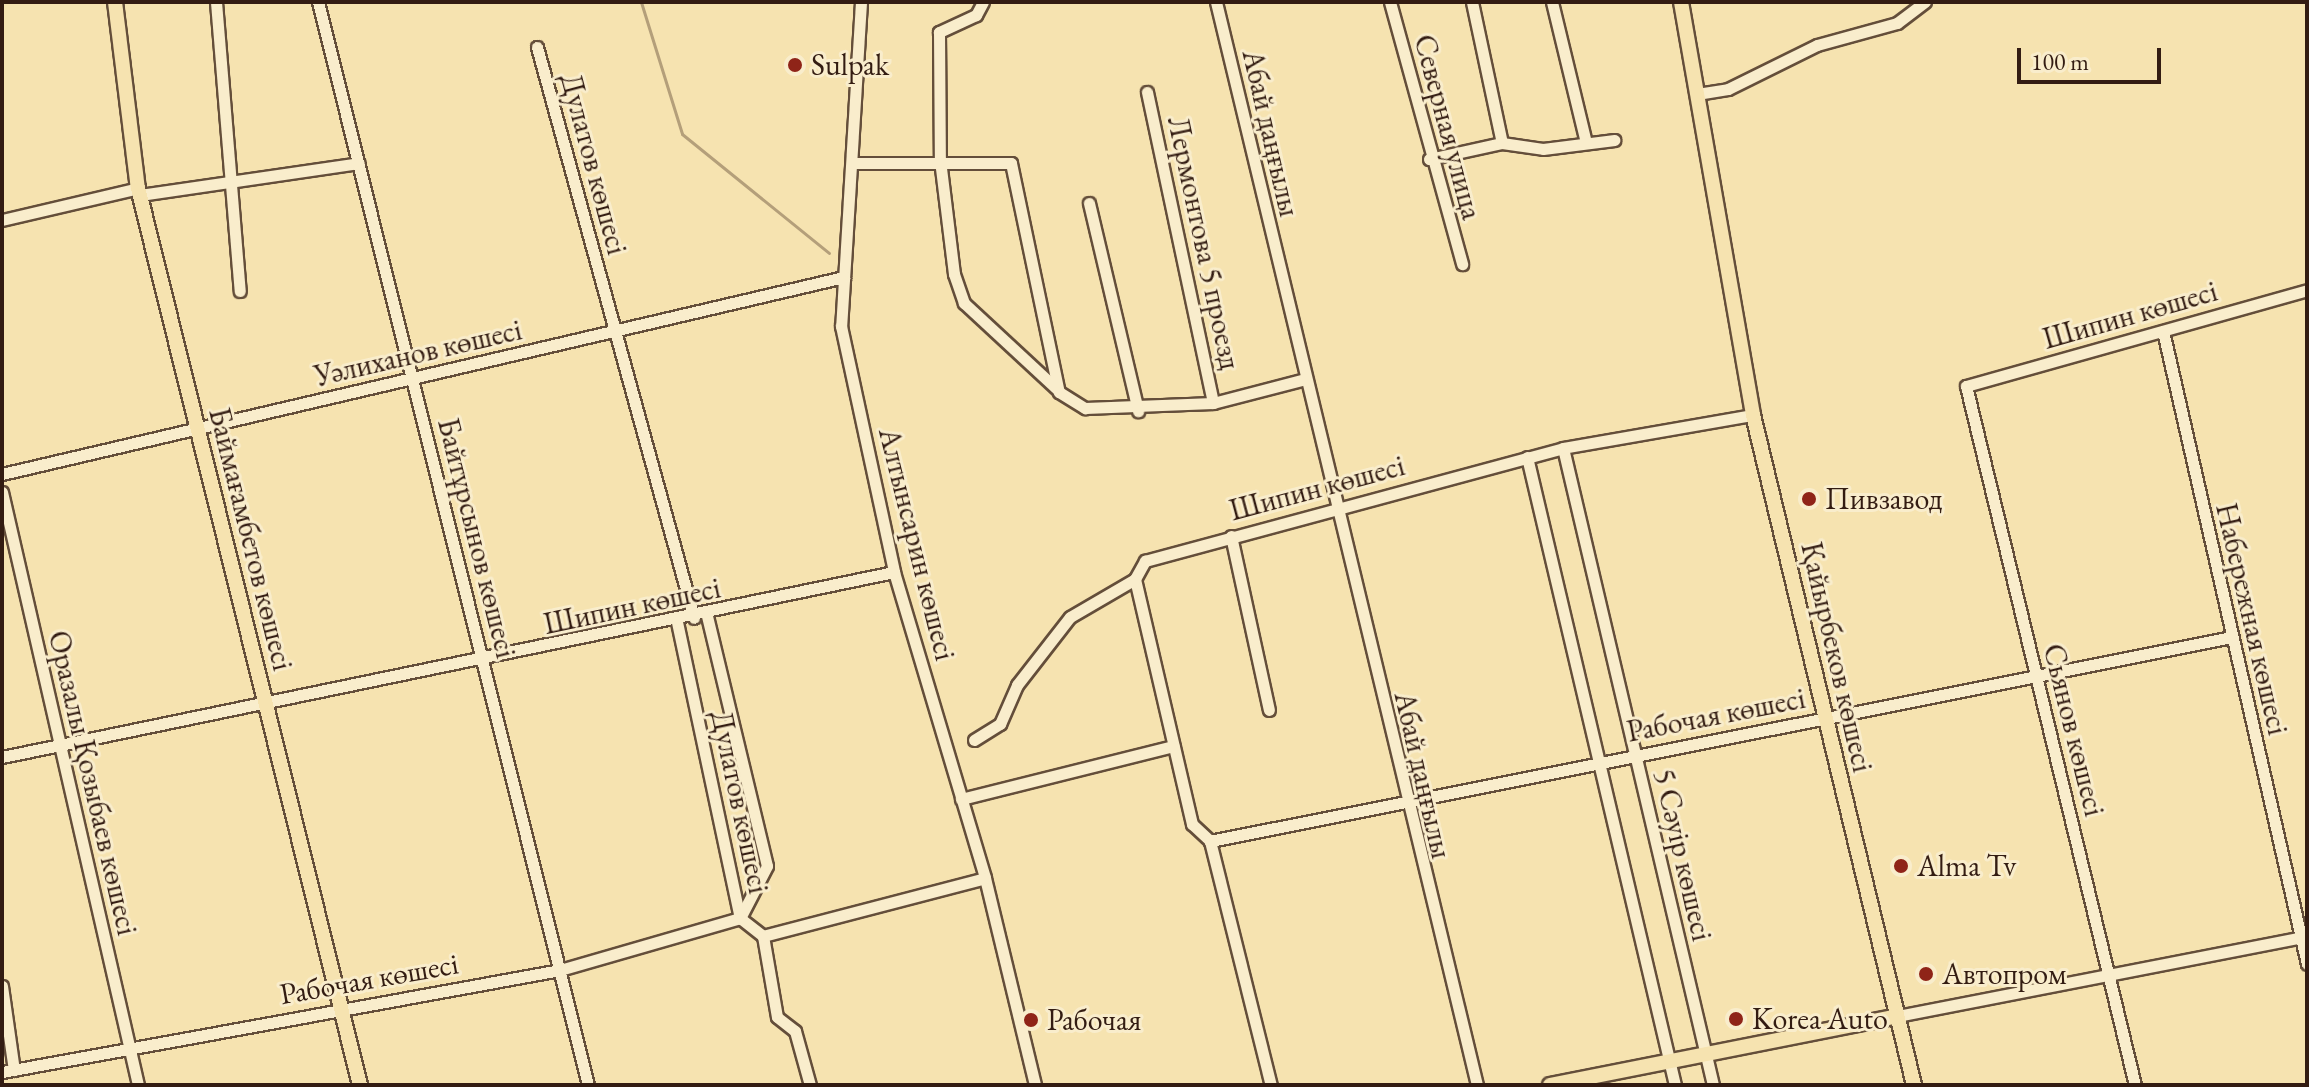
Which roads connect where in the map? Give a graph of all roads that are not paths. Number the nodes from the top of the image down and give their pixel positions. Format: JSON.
{"nodes":[{"id":1,"x":115,"y":2,"type":"edge"},
{"id":2,"x":216,"y":2,"type":"edge"},
{"id":3,"x":318,"y":2,"type":"edge"},
{"id":4,"x":861,"y":2,"type":"edge"},
{"id":5,"x":983,"y":2,"type":"edge"},
{"id":6,"x":1216,"y":2,"type":"edge"},
{"id":7,"x":1390,"y":2,"type":"edge"},
{"id":8,"x":1472,"y":2,"type":"edge"},
{"id":9,"x":1552,"y":2,"type":"edge"},
{"id":10,"x":1681,"y":2,"type":"edge"},
{"id":11,"x":1925,"y":2,"type":"edge"},
{"id":12,"x":537,"y":47,"type":"dead end"},
{"id":13,"x":1147,"y":92,"type":"dead end"},
{"id":14,"x":1697,"y":94,"type":"junction"},
{"id":15,"x":1614,"y":140,"type":"dead end"},
{"id":16,"x":1502,"y":143,"type":"junction"},
{"id":17,"x":1586,"y":143,"type":"junction"},
{"id":18,"x":1429,"y":159,"type":"junction"},
{"id":19,"x":940,"y":160,"type":"junction"},
{"id":20,"x":359,"y":163,"type":"junction"},
{"id":21,"x":852,"y":163,"type":"junction"},
{"id":22,"x":228,"y":182,"type":"junction"},
{"id":23,"x":139,"y":191,"type":"junction"},
{"id":24,"x":1089,"y":203,"type":"dead end"},
{"id":25,"x":2,"y":220,"type":"edge"},
{"id":26,"x":1462,"y":264,"type":"dead end"},
{"id":27,"x":844,"y":277,"type":"junction"},
{"id":28,"x":2307,"y":290,"type":"edge"},
{"id":29,"x":240,"y":291,"type":"dead end"},
{"id":30,"x":2163,"y":331,"type":"junction"},
{"id":31,"x":616,"y":333,"type":"junction"},
{"id":32,"x":413,"y":379,"type":"junction"},
{"id":33,"x":1305,"y":379,"type":"junction"},
{"id":34,"x":1966,"y":386,"type":"joint"},
{"id":35,"x":1058,"y":391,"type":"junction"},
{"id":36,"x":1213,"y":403,"type":"junction"},
{"id":37,"x":1138,"y":411,"type":"junction"},
{"id":38,"x":1753,"y":415,"type":"junction"},
{"id":39,"x":196,"y":428,"type":"junction"},
{"id":40,"x":1563,"y":448,"type":"junction"},
{"id":41,"x":1527,"y":457,"type":"junction"},
{"id":42,"x":2,"y":474,"type":"edge"},
{"id":43,"x":2,"y":492,"type":"edge"},
{"id":44,"x":1335,"y":505,"type":"junction"},
{"id":45,"x":1231,"y":536,"type":"junction"},
{"id":46,"x":894,"y":572,"type":"junction"},
{"id":47,"x":1135,"y":579,"type":"junction"},
{"id":48,"x":707,"y":616,"type":"junction"},
{"id":49,"x":694,"y":618,"type":"junction"},
{"id":50,"x":677,"y":622,"type":"junction"},
{"id":51,"x":2232,"y":637,"type":"junction"},
{"id":52,"x":483,"y":661,"type":"junction"},
{"id":53,"x":2036,"y":678,"type":"junction"},
{"id":54,"x":266,"y":706,"type":"junction"},
{"id":55,"x":1269,"y":710,"type":"dead end"},
{"id":56,"x":1825,"y":717,"type":"junction"},
{"id":57,"x":974,"y":740,"type":"dead end"},
{"id":58,"x":60,"y":745,"type":"junction"},
{"id":59,"x":1174,"y":746,"type":"junction"},
{"id":60,"x":1635,"y":756,"type":"junction"},
{"id":61,"x":2,"y":757,"type":"edge"},
{"id":62,"x":1599,"y":763,"type":"junction"},
{"id":63,"x":961,"y":799,"type":"junction"},
{"id":64,"x":1404,"y":799,"type":"junction"},
{"id":65,"x":1210,"y":841,"type":"junction"},
{"id":66,"x":985,"y":878,"type":"junction"},
{"id":67,"x":751,"y":926,"type":"junction"},
{"id":68,"x":2300,"y":938,"type":"junction"},
{"id":69,"x":2307,"y":964,"type":"edge"},
{"id":70,"x":560,"y":970,"type":"junction"},
{"id":71,"x":2108,"y":975,"type":"junction"},
{"id":72,"x":2,"y":986,"type":"edge"},
{"id":73,"x":341,"y":1008,"type":"junction"},
{"id":74,"x":1897,"y":1016,"type":"junction"},
{"id":75,"x":129,"y":1048,"type":"junction"},
{"id":76,"x":1705,"y":1054,"type":"junction"},
{"id":77,"x":1669,"y":1061,"type":"junction"},
{"id":78,"x":8,"y":1071,"type":"edge"},
{"id":79,"x":138,"y":1085,"type":"edge"},
{"id":80,"x":360,"y":1085,"type":"edge"},
{"id":81,"x":588,"y":1085,"type":"edge"},
{"id":82,"x":810,"y":1085,"type":"edge"},
{"id":83,"x":1035,"y":1085,"type":"edge"},
{"id":84,"x":1271,"y":1085,"type":"edge"},
{"id":85,"x":1477,"y":1085,"type":"edge"},
{"id":86,"x":1550,"y":1085,"type":"edge"},
{"id":87,"x":1675,"y":1085,"type":"edge"},
{"id":88,"x":1713,"y":1085,"type":"edge"},
{"id":89,"x":1914,"y":1085,"type":"edge"},
{"id":90,"x":2135,"y":1085,"type":"edge"}],
"edges":[{"from":1,"to":23,"type":"main road","name":"Баймағамбетов көшесі"},
{"from":2,"to":22,"type":"street"},
{"from":3,"to":20,"type":"street","name":"Байтұрсынов көшесі"},
{"from":4,"to":21,"type":"street","name":"Алтынсарин көшесі"},
{"from":5,"to":19,"type":"street"},
{"from":6,"to":33,"type":"street","name":"Абай даңғылы"},
{"from":7,"to":18,"type":"street","name":"Северная улица"},
{"from":8,"to":16,"type":"street"},
{"from":9,"to":17,"type":"street"},
{"from":10,"to":14,"type":"main road","name":"Қайырбеков көшесі"},
{"from":11,"to":14,"type":"street"},
{"from":12,"to":31,"type":"street","name":"Дулатов көшесі"},
{"from":13,"to":36,"type":"street","name":"Лермонтова 5 проезд"},
{"from":14,"to":38,"type":"main road","name":"Қайырбеков көшесі"},
{"from":15,"to":17,"type":"street"},
{"from":16,"to":17,"type":"street"},
{"from":16,"to":18,"type":"street"},
{"from":18,"to":26,"type":"street","name":"Северная улица"},
{"from":19,"to":21,"type":"street"},
{"from":19,"to":35,"type":"street"},
{"from":19,"to":35,"type":"street"},
{"from":20,"to":22,"type":"street"},
{"from":20,"to":32,"type":"street","name":"Байтұрсынов көшесі"},
{"from":21,"to":27,"type":"street","name":"Алтынсарин көшесі"},
{"from":22,"to":23,"type":"street"},
{"from":22,"to":29,"type":"street"},
{"from":23,"to":25,"type":"street"},
{"from":23,"to":39,"type":"main road","name":"Баймағамбетов көшесі"},
{"from":24,"to":37,"type":"street"},
{"from":27,"to":31,"type":"street","name":"Уәлиханов көшесі"},
{"from":27,"to":46,"type":"street","name":"Алтынсарин көшесі"},
{"from":28,"to":30,"type":"street","name":"Шипин көшесі"},
{"from":30,"to":34,"type":"street","name":"Шипин көшесі"},
{"from":30,"to":51,"type":"street","name":"Набережная көшесі"},
{"from":31,"to":32,"type":"street","name":"Уәлиханов көшесі"},
{"from":31,"to":49,"type":"street","name":"Дулатов көшесі"},
{"from":32,"to":39,"type":"street","name":"Уәлиханов көшесі"},
{"from":32,"to":52,"type":"street","name":"Байтұрсынов көшесі"},
{"from":33,"to":36,"type":"street"},
{"from":33,"to":44,"type":"street","name":"Абай даңғылы"},
{"from":34,"to":53,"type":"street","name":"Сьянов көшесі"},
{"from":35,"to":37,"type":"street"},
{"from":36,"to":37,"type":"street"},
{"from":38,"to":40,"type":"street","name":"Шипин көшесі"},
{"from":38,"to":56,"type":"main road","name":"Қайырбеков көшесі"},
{"from":39,"to":42,"type":"street","name":"Уәлиханов көшесі"},
{"from":39,"to":54,"type":"main road","name":"Баймағамбетов көшесі"},
{"from":40,"to":41,"type":"street","name":"Шипин көшесі"},
{"from":40,"to":60,"type":"street","name":"5 Сәуір көшесі"},
{"from":41,"to":44,"type":"street","name":"Шипин көшесі"},
{"from":41,"to":62,"type":"street","name":"5 Сәуір көшесі"},
{"from":43,"to":58,"type":"street","name":"Оразалы Қозыбаев көшесі"},
{"from":44,"to":45,"type":"street","name":"Шипин көшесі"},
{"from":44,"to":64,"type":"street","name":"Абай даңғылы"},
{"from":45,"to":47,"type":"street","name":"Шипин көшесі"},
{"from":45,"to":55,"type":"street"},
{"from":46,"to":48,"type":"street","name":"Шипин көшесі"},
{"from":46,"to":63,"type":"street","name":"Алтынсарин көшесі"},
{"from":47,"to":57,"type":"street","name":"Шипин көшесі"},
{"from":47,"to":59,"type":"street"},
{"from":48,"to":49,"type":"street","name":"Шипин көшесі"},
{"from":48,"to":67,"type":"street","name":"Дулатов көшесі"},
{"from":49,"to":50,"type":"street","name":"Шипин көшесі"},
{"from":50,"to":52,"type":"street","name":"Шипин көшесі"},
{"from":50,"to":67,"type":"street","name":"Дулатов көшесі"},
{"from":51,"to":53,"type":"street","name":"Рабочая көшесі"},
{"from":51,"to":68,"type":"street","name":"Набережная көшесі"},
{"from":52,"to":54,"type":"street","name":"Шипин көшесі"},
{"from":52,"to":70,"type":"street","name":"Байтұрсынов көшесі"},
{"from":53,"to":56,"type":"street","name":"Рабочая көшесі"},
{"from":53,"to":71,"type":"street","name":"Сьянов көшесі"},
{"from":54,"to":58,"type":"street","name":"Шипин көшесі"},
{"from":54,"to":73,"type":"main road","name":"Баймағамбетов көшесі"},
{"from":56,"to":60,"type":"street","name":"Рабочая көшесі"},
{"from":56,"to":74,"type":"main road","name":"Қайырбеков көшесі"},
{"from":58,"to":61,"type":"street","name":"Шипин көшесі"},
{"from":58,"to":75,"type":"street","name":"Оразалы Қозыбаев көшесі"},
{"from":59,"to":63,"type":"street"},
{"from":59,"to":65,"type":"street"},
{"from":60,"to":62,"type":"street","name":"Рабочая көшесі"},
{"from":60,"to":76,"type":"street","name":"5 Сәуір көшесі"},
{"from":62,"to":64,"type":"street","name":"Рабочая көшесі"},
{"from":62,"to":77,"type":"street","name":"5 Сәуір көшесі"},
{"from":63,"to":66,"type":"street","name":"Алтынсарин көшесі"},
{"from":64,"to":65,"type":"street","name":"Рабочая көшесі"},
{"from":64,"to":85,"type":"street","name":"Абай даңғылы"},
{"from":65,"to":84,"type":"street"},
{"from":66,"to":67,"type":"street","name":"Рабочая көшесі"},
{"from":66,"to":83,"type":"street","name":"Алтынсарин көшесі"},
{"from":67,"to":70,"type":"street","name":"Рабочая көшесі"},
{"from":67,"to":82,"type":"street","name":"Дулатов көшесі"},
{"from":68,"to":69,"type":"street","name":"Набережная көшесі"},
{"from":68,"to":71,"type":"street"},
{"from":70,"to":73,"type":"street","name":"Рабочая көшесі"},
{"from":70,"to":81,"type":"street","name":"Байтұрсынов көшесі"},
{"from":71,"to":74,"type":"street"},
{"from":71,"to":90,"type":"street","name":"Сьянов көшесі"},
{"from":72,"to":78,"type":"street"},
{"from":73,"to":75,"type":"street","name":"Рабочая көшесі"},
{"from":73,"to":80,"type":"main road","name":"Баймағамбетов көшесі"},
{"from":74,"to":76,"type":"main road"},
{"from":74,"to":89,"type":"main road","name":"Қайырбеков көшесі"},
{"from":75,"to":78,"type":"street","name":"Рабочая көшесі"},
{"from":75,"to":79,"type":"street","name":"Оразалы Қозыбаев көшесі"},
{"from":76,"to":77,"type":"main road"},
{"from":76,"to":88,"type":"street","name":"5 Сәуір көшесі"},
{"from":77,"to":86,"type":"main road"},
{"from":77,"to":87,"type":"street","name":"5 Сәуір көшесі"}]}
